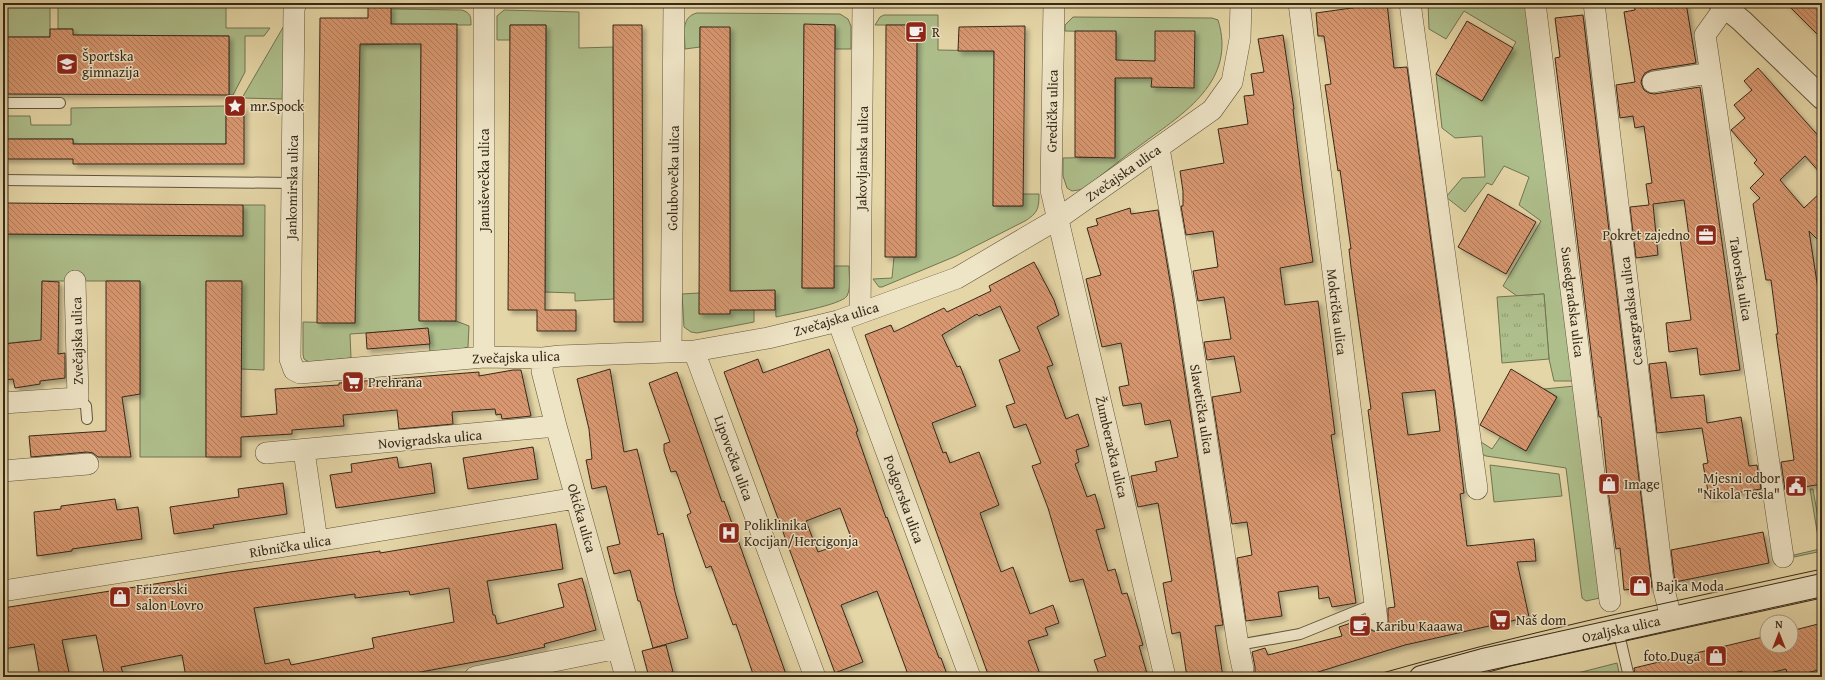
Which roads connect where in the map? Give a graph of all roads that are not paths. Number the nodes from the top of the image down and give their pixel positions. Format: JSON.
{"nodes":[{"id":1,"x":296,"y":3,"type":"edge"},
{"id":2,"x":484,"y":3,"type":"edge"},
{"id":3,"x":674,"y":3,"type":"edge"},
{"id":4,"x":863,"y":3,"type":"edge"},
{"id":5,"x":1054,"y":3,"type":"edge"},
{"id":6,"x":1241,"y":3,"type":"edge"},
{"id":7,"x":1299,"y":3,"type":"edge"},
{"id":8,"x":1410,"y":3,"type":"edge"},
{"id":9,"x":1535,"y":3,"type":"edge"},
{"id":10,"x":1594,"y":3,"type":"edge"},
{"id":11,"x":1723,"y":5,"type":"edge"},
{"id":12,"x":1710,"y":73,"type":"junction"},
{"id":13,"x":1653,"y":82,"type":"dead end"},
{"id":14,"x":1822,"y":98,"type":"edge"},
{"id":15,"x":3,"y":103,"type":"edge"},
{"id":16,"x":60,"y":103,"type":"dead end"},
{"id":17,"x":1159,"y":148,"type":"junction"},
{"id":18,"x":3,"y":180,"type":"edge"},
{"id":19,"x":292,"y":183,"type":"junction"},
{"id":20,"x":1059,"y":218,"type":"junction"},
{"id":21,"x":75,"y":281,"type":"dead end"},
{"id":22,"x":860,"y":313,"type":"junction"},
{"id":23,"x":838,"y":321,"type":"junction"},
{"id":24,"x":694,"y":351,"type":"junction"},
{"id":25,"x":671,"y":352,"type":"junction"},
{"id":26,"x":484,"y":357,"type":"junction"},
{"id":27,"x":543,"y":358,"type":"junction"},
{"id":28,"x":294,"y":370,"type":"joint"},
{"id":29,"x":78,"y":398,"type":"junction"},
{"id":30,"x":3,"y":403,"type":"edge"},
{"id":31,"x":87,"y":419,"type":"dead end"},
{"id":32,"x":556,"y":426,"type":"junction"},
{"id":33,"x":304,"y":451,"type":"junction"},
{"id":34,"x":266,"y":453,"type":"dead end"},
{"id":35,"x":88,"y":464,"type":"dead end"},
{"id":36,"x":3,"y":471,"type":"edge"},
{"id":37,"x":1477,"y":489,"type":"dead end"},
{"id":38,"x":576,"y":498,"type":"junction"},
{"id":39,"x":317,"y":541,"type":"junction"},
{"id":40,"x":1783,"y":557,"type":"dead end"},
{"id":41,"x":1822,"y":585,"type":"edge"},
{"id":42,"x":3,"y":591,"type":"edge"},
{"id":43,"x":1610,"y":601,"type":"dead end"},
{"id":44,"x":1375,"y":612,"type":"joint"},
{"id":45,"x":1671,"y":618,"type":"junction"},
{"id":46,"x":1618,"y":630,"type":"junction"},
{"id":47,"x":1238,"y":645,"type":"junction"},
{"id":48,"x":618,"y":648,"type":"junction"},
{"id":49,"x":1243,"y":669,"type":"dead end"},
{"id":50,"x":475,"y":677,"type":"edge"},
{"id":51,"x":626,"y":677,"type":"edge"},
{"id":52,"x":815,"y":677,"type":"edge"},
{"id":53,"x":970,"y":677,"type":"edge"},
{"id":54,"x":1165,"y":677,"type":"edge"},
{"id":55,"x":1421,"y":677,"type":"edge"},
{"id":56,"x":1629,"y":677,"type":"edge"}],
"edges":[{"from":1,"to":19,"type":"street","name":"Jankomirska ulica"},
{"from":2,"to":26,"type":"street","name":"Januševečka ulica"},
{"from":3,"to":25,"type":"street","name":"Golubovečka ulica"},
{"from":4,"to":22,"type":"street","name":"Jakovljanska ulica"},
{"from":5,"to":20,"type":"street","name":"Gredička ulica"},
{"from":6,"to":17,"type":"street","name":"Zvečajska ulica"},
{"from":7,"to":44,"type":"street","name":"Mokrička ulica"},
{"from":8,"to":37,"type":"street"},
{"from":9,"to":43,"type":"street","name":"Susedgradska ulica"},
{"from":10,"to":45,"type":"street","name":"Cesargradska ulica"},
{"from":11,"to":12,"type":"street","name":"Taborska ulica"},
{"from":11,"to":14,"type":"main road"},
{"from":12,"to":13,"type":"street"},
{"from":12,"to":40,"type":"street","name":"Taborska ulica"},
{"from":15,"to":16,"type":"lane"},
{"from":17,"to":20,"type":"street","name":"Zvečajska ulica"},
{"from":17,"to":47,"type":"street","name":"Slavetička ulica"},
{"from":18,"to":19,"type":"lane"},
{"from":19,"to":28,"type":"street","name":"Jankomirska ulica"},
{"from":20,"to":22,"type":"street","name":"Zvečajska ulica"},
{"from":20,"to":54,"type":"street","name":"Žumberačka ulica"},
{"from":21,"to":29,"type":"street","name":"Zvečajska ulica"},
{"from":22,"to":23,"type":"street","name":"Zvečajska ulica"},
{"from":23,"to":24,"type":"street","name":"Zvečajska ulica"},
{"from":23,"to":53,"type":"street","name":"Podgorska ulica"},
{"from":24,"to":25,"type":"street","name":"Zvečajska ulica"},
{"from":24,"to":52,"type":"street","name":"Lipovečka ulica"},
{"from":25,"to":27,"type":"street","name":"Zvečajska ulica"},
{"from":26,"to":27,"type":"street","name":"Zvečajska ulica"},
{"from":26,"to":28,"type":"street","name":"Zvečajska ulica"},
{"from":27,"to":32,"type":"street","name":"Okićka ulica"},
{"from":29,"to":30,"type":"street","name":"Zvečajska ulica"},
{"from":29,"to":31,"type":"lane"},
{"from":32,"to":33,"type":"street","name":"Novigradska ulica"},
{"from":32,"to":38,"type":"street","name":"Okićka ulica"},
{"from":33,"to":34,"type":"street","name":"Novigradska ulica"},
{"from":33,"to":39,"type":"street"},
{"from":35,"to":36,"type":"street"},
{"from":38,"to":39,"type":"street","name":"Ribnička ulica"},
{"from":38,"to":48,"type":"street","name":"Okićka ulica"},
{"from":39,"to":42,"type":"street","name":"Ribnička ulica"},
{"from":41,"to":45,"type":"main road","name":"Ozaljska ulica"},
{"from":44,"to":47,"type":"lane"},
{"from":45,"to":46,"type":"main road","name":"Ozaljska ulica"},
{"from":46,"to":55,"type":"main road","name":"Ozaljska ulica"},
{"from":46,"to":56,"type":"lane"},
{"from":47,"to":49,"type":"street","name":"Slavetička ulica"},
{"from":48,"to":50,"type":"street"},
{"from":48,"to":51,"type":"street","name":"Okićka ulica"}]}
